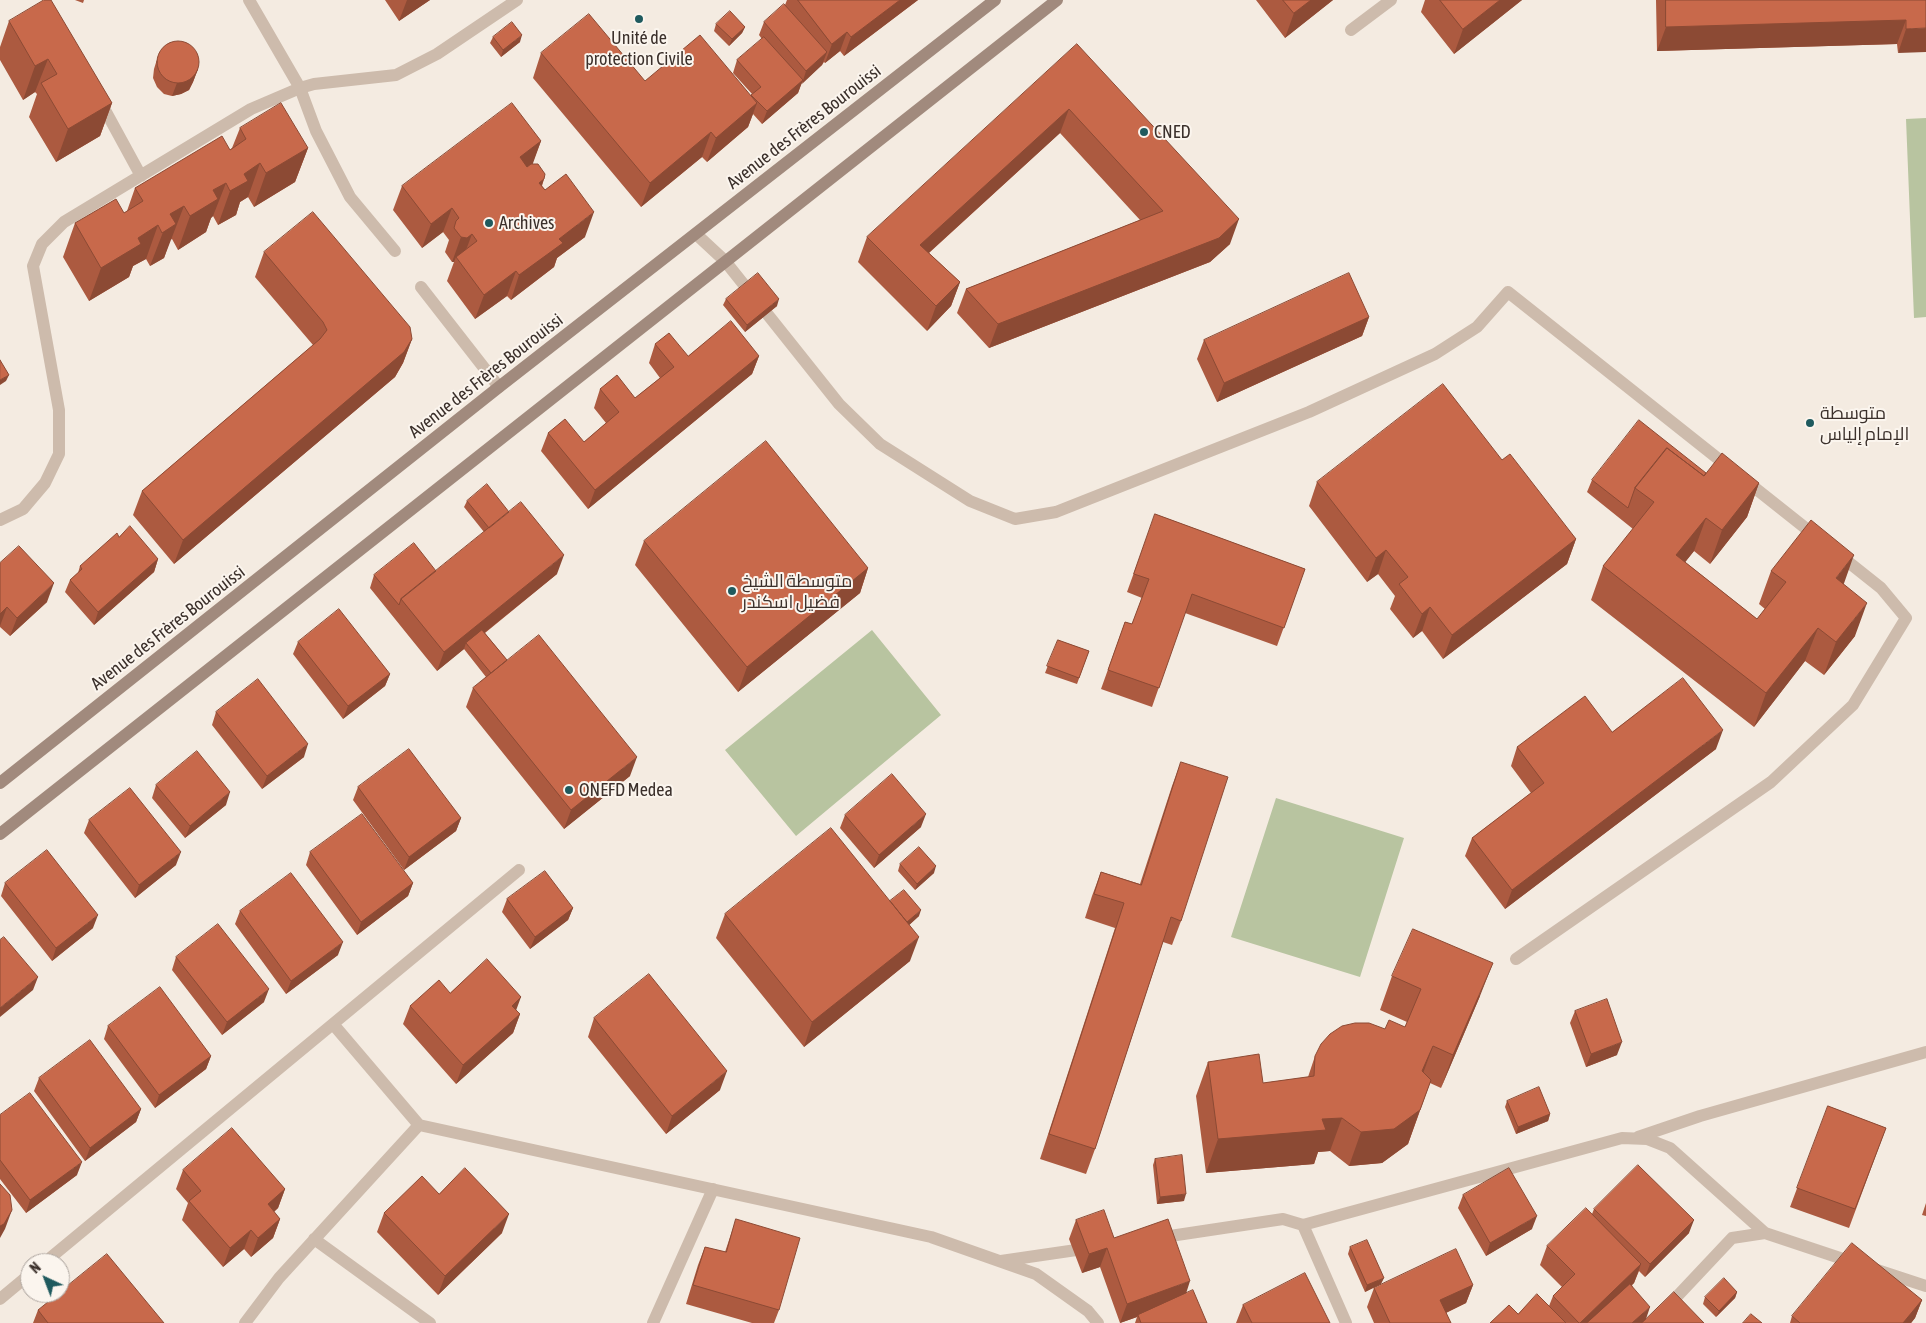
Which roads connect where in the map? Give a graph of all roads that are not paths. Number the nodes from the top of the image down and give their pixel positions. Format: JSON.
{"nodes":[{"id":1,"x":249,"y":0,"type":"edge"},
{"id":2,"x":517,"y":0,"type":"edge"},
{"id":3,"x":995,"y":0,"type":"edge"},
{"id":4,"x":1057,"y":0,"type":"edge"},
{"id":5,"x":1391,"y":0,"type":"edge"},
{"id":6,"x":1351,"y":30,"type":"dead end"},
{"id":7,"x":94,"y":88,"type":"edge"},
{"id":8,"x":300,"y":88,"type":"junction"},
{"id":9,"x":141,"y":176,"type":"junction"},
{"id":10,"x":696,"y":234,"type":"junction"},
{"id":11,"x":395,"y":251,"type":"dead end"},
{"id":12,"x":725,"y":262,"type":"junction"},
{"id":13,"x":421,"y":287,"type":"dead end"},
{"id":14,"x":499,"y":387,"type":"junction"},
{"id":15,"x":0,"y":520,"type":"edge"},
{"id":16,"x":0,"y":783,"type":"edge"},
{"id":17,"x":0,"y":834,"type":"edge"},
{"id":18,"x":520,"y":870,"type":"dead end"},
{"id":19,"x":1516,"y":959,"type":"dead end"},
{"id":20,"x":332,"y":1024,"type":"junction"},
{"id":21,"x":1926,"y":1052,"type":"edge"},
{"id":22,"x":419,"y":1124,"type":"junction"},
{"id":23,"x":1633,"y":1139,"type":"junction"},
{"id":24,"x":712,"y":1189,"type":"junction"},
{"id":25,"x":1304,"y":1225,"type":"junction"},
{"id":26,"x":1765,"y":1233,"type":"junction"},
{"id":27,"x":314,"y":1239,"type":"junction"},
{"id":28,"x":1146,"y":1240,"type":"edge"},
{"id":29,"x":1106,"y":1245,"type":"edge"},
{"id":30,"x":56,"y":1253,"type":"edge"},
{"id":31,"x":998,"y":1261,"type":"junction"},
{"id":32,"x":20,"y":1282,"type":"edge"},
{"id":33,"x":1926,"y":1286,"type":"edge"},
{"id":34,"x":0,"y":1299,"type":"edge"},
{"id":35,"x":244,"y":1323,"type":"edge"},
{"id":36,"x":430,"y":1323,"type":"edge"},
{"id":37,"x":653,"y":1323,"type":"edge"},
{"id":38,"x":1098,"y":1323,"type":"edge"},
{"id":39,"x":1346,"y":1323,"type":"edge"},
{"id":40,"x":1652,"y":1323,"type":"edge"}],
"edges":[{"from":1,"to":8,"type":"street"},
{"from":2,"to":8,"type":"street"},
{"from":3,"to":10,"type":"main road","name":"Avenue des Frères Bourouissi"},
{"from":4,"to":12,"type":"main road"},
{"from":5,"to":6,"type":"street"},
{"from":7,"to":9,"type":"street"},
{"from":8,"to":9,"type":"street"},
{"from":8,"to":11,"type":"street"},
{"from":9,"to":15,"type":"street"},
{"from":10,"to":12,"type":"street"},
{"from":10,"to":14,"type":"main road","name":"Avenue des Frères Bourouissi"},
{"from":12,"to":17,"type":"main road"},
{"from":12,"to":19,"type":"street"},
{"from":13,"to":14,"type":"street"},
{"from":14,"to":16,"type":"main road","name":"Avenue des Frères Bourouissi"},
{"from":18,"to":20,"type":"street"},
{"from":20,"to":22,"type":"street"},
{"from":20,"to":30,"type":"street"},
{"from":21,"to":23,"type":"street"},
{"from":22,"to":24,"type":"street"},
{"from":22,"to":27,"type":"street"},
{"from":23,"to":25,"type":"street"},
{"from":23,"to":26,"type":"street"},
{"from":24,"to":31,"type":"street"},
{"from":24,"to":37,"type":"street"},
{"from":25,"to":28,"type":"street"},
{"from":25,"to":39,"type":"street"},
{"from":26,"to":33,"type":"street"},
{"from":26,"to":40,"type":"street"},
{"from":27,"to":35,"type":"street"},
{"from":27,"to":36,"type":"street"},
{"from":29,"to":31,"type":"street"},
{"from":31,"to":38,"type":"street"},
{"from":32,"to":34,"type":"street"}]}
